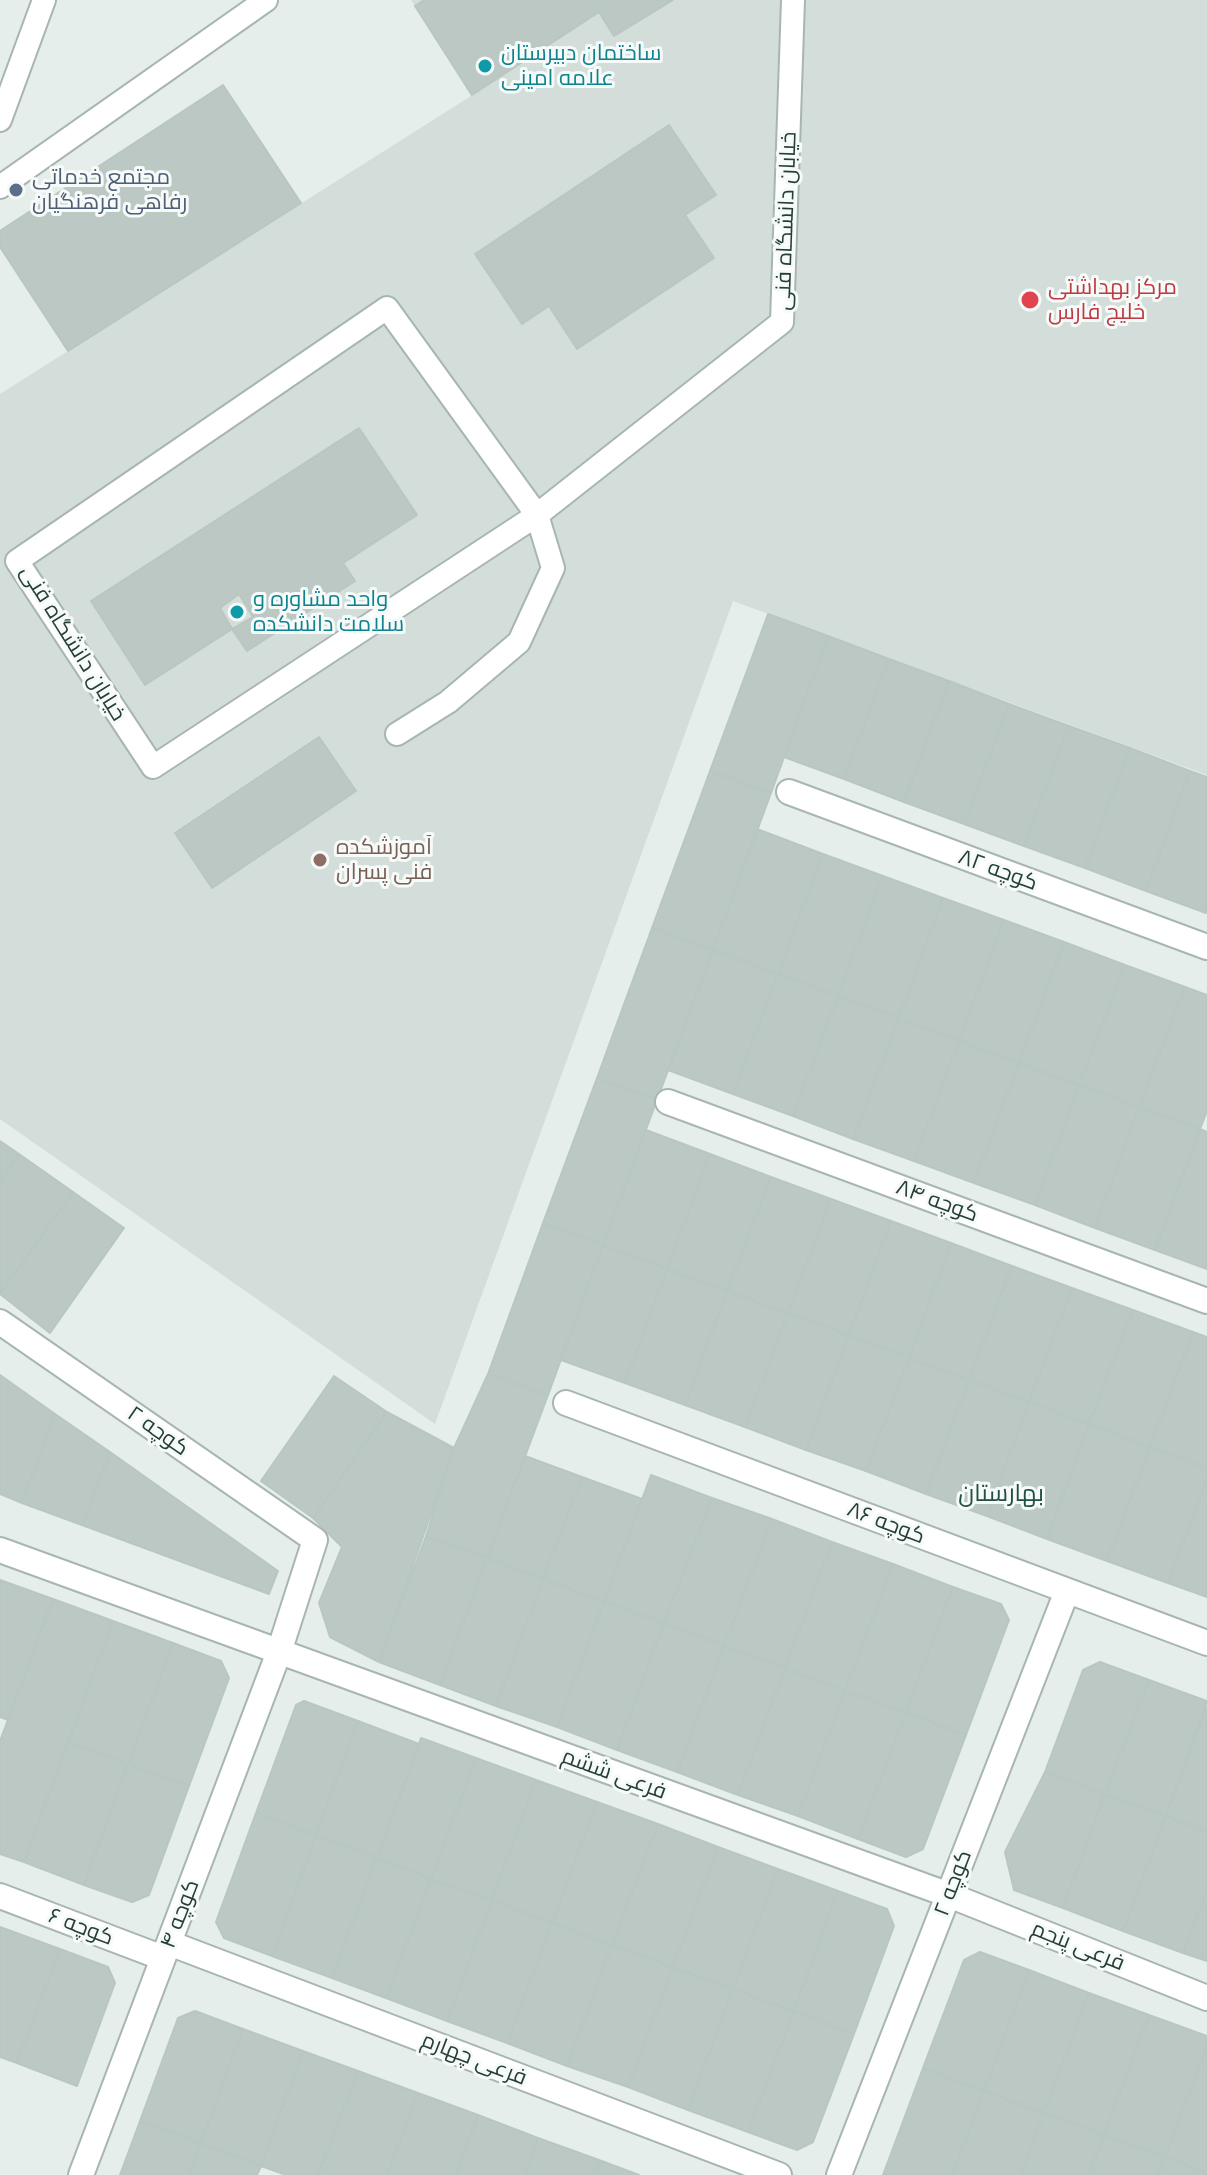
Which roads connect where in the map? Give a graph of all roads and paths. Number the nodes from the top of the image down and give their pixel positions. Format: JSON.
{"nodes":[{"id":1,"x":44,"y":0,"type":"edge"},
{"id":2,"x":266,"y":0,"type":"edge"},
{"id":3,"x":793,"y":0,"type":"edge"},
{"id":4,"x":0,"y":120,"type":"edge"},
{"id":5,"x":0,"y":187,"type":"edge"},
{"id":6,"x":537,"y":515,"type":"junction"},
{"id":7,"x":397,"y":734,"type":"dead end"},
{"id":8,"x":789,"y":792,"type":"dead end"},
{"id":9,"x":1207,"y":947,"type":"edge"},
{"id":10,"x":668,"y":1102,"type":"dead end"},
{"id":11,"x":1207,"y":1301,"type":"edge"},
{"id":12,"x":0,"y":1322,"type":"edge"},
{"id":13,"x":566,"y":1403,"type":"dead end"},
{"id":14,"x":315,"y":1540,"type":"joint"},
{"id":15,"x":0,"y":1550,"type":"edge"},
{"id":16,"x":1067,"y":1591,"type":"junction"},
{"id":17,"x":1207,"y":1643,"type":"edge"},
{"id":18,"x":279,"y":1652,"type":"junction"},
{"id":19,"x":949,"y":1895,"type":"junction"},
{"id":20,"x":0,"y":1896,"type":"edge"},
{"id":21,"x":166,"y":1950,"type":"junction"},
{"id":22,"x":1207,"y":1998,"type":"edge"},
{"id":23,"x":81,"y":2175,"type":"edge"},
{"id":24,"x":779,"y":2175,"type":"edge"},
{"id":25,"x":839,"y":2175,"type":"edge"}],
"edges":[{"from":1,"to":4,"type":"lane"},
{"from":2,"to":5,"type":"lane"},
{"from":3,"to":6,"type":"lane","name":"خیابان دانشگاه فنی"},
{"from":6,"to":6,"type":"lane","name":"خیابان دانشگاه فنی"},
{"from":6,"to":7,"type":"lane","name":"خیابان دانشگاه فنی"},
{"from":8,"to":9,"type":"street","name":"کوچه ۸۲"},
{"from":10,"to":11,"type":"street","name":"کوچه ۸۴"},
{"from":12,"to":14,"type":"street","name":"کوچه ۲"},
{"from":13,"to":16,"type":"street","name":"کوچه ۸۶"},
{"from":14,"to":18,"type":"street","name":"کوچه ۴"},
{"from":15,"to":18,"type":"street"},
{"from":16,"to":17,"type":"street","name":"کوچه ۸۶"},
{"from":16,"to":19,"type":"street","name":"کوچه ۲"},
{"from":18,"to":19,"type":"street","name":"فرعی ششم"},
{"from":18,"to":21,"type":"street","name":"کوچه ۴"},
{"from":19,"to":22,"type":"street","name":"فرعی پنجم"},
{"from":19,"to":25,"type":"street","name":"کوچه ۲"},
{"from":20,"to":21,"type":"street","name":"کوچه ۶"},
{"from":21,"to":23,"type":"street","name":"کوچه ۴"},
{"from":21,"to":24,"type":"street","name":"فرعی چهارم"}]}
